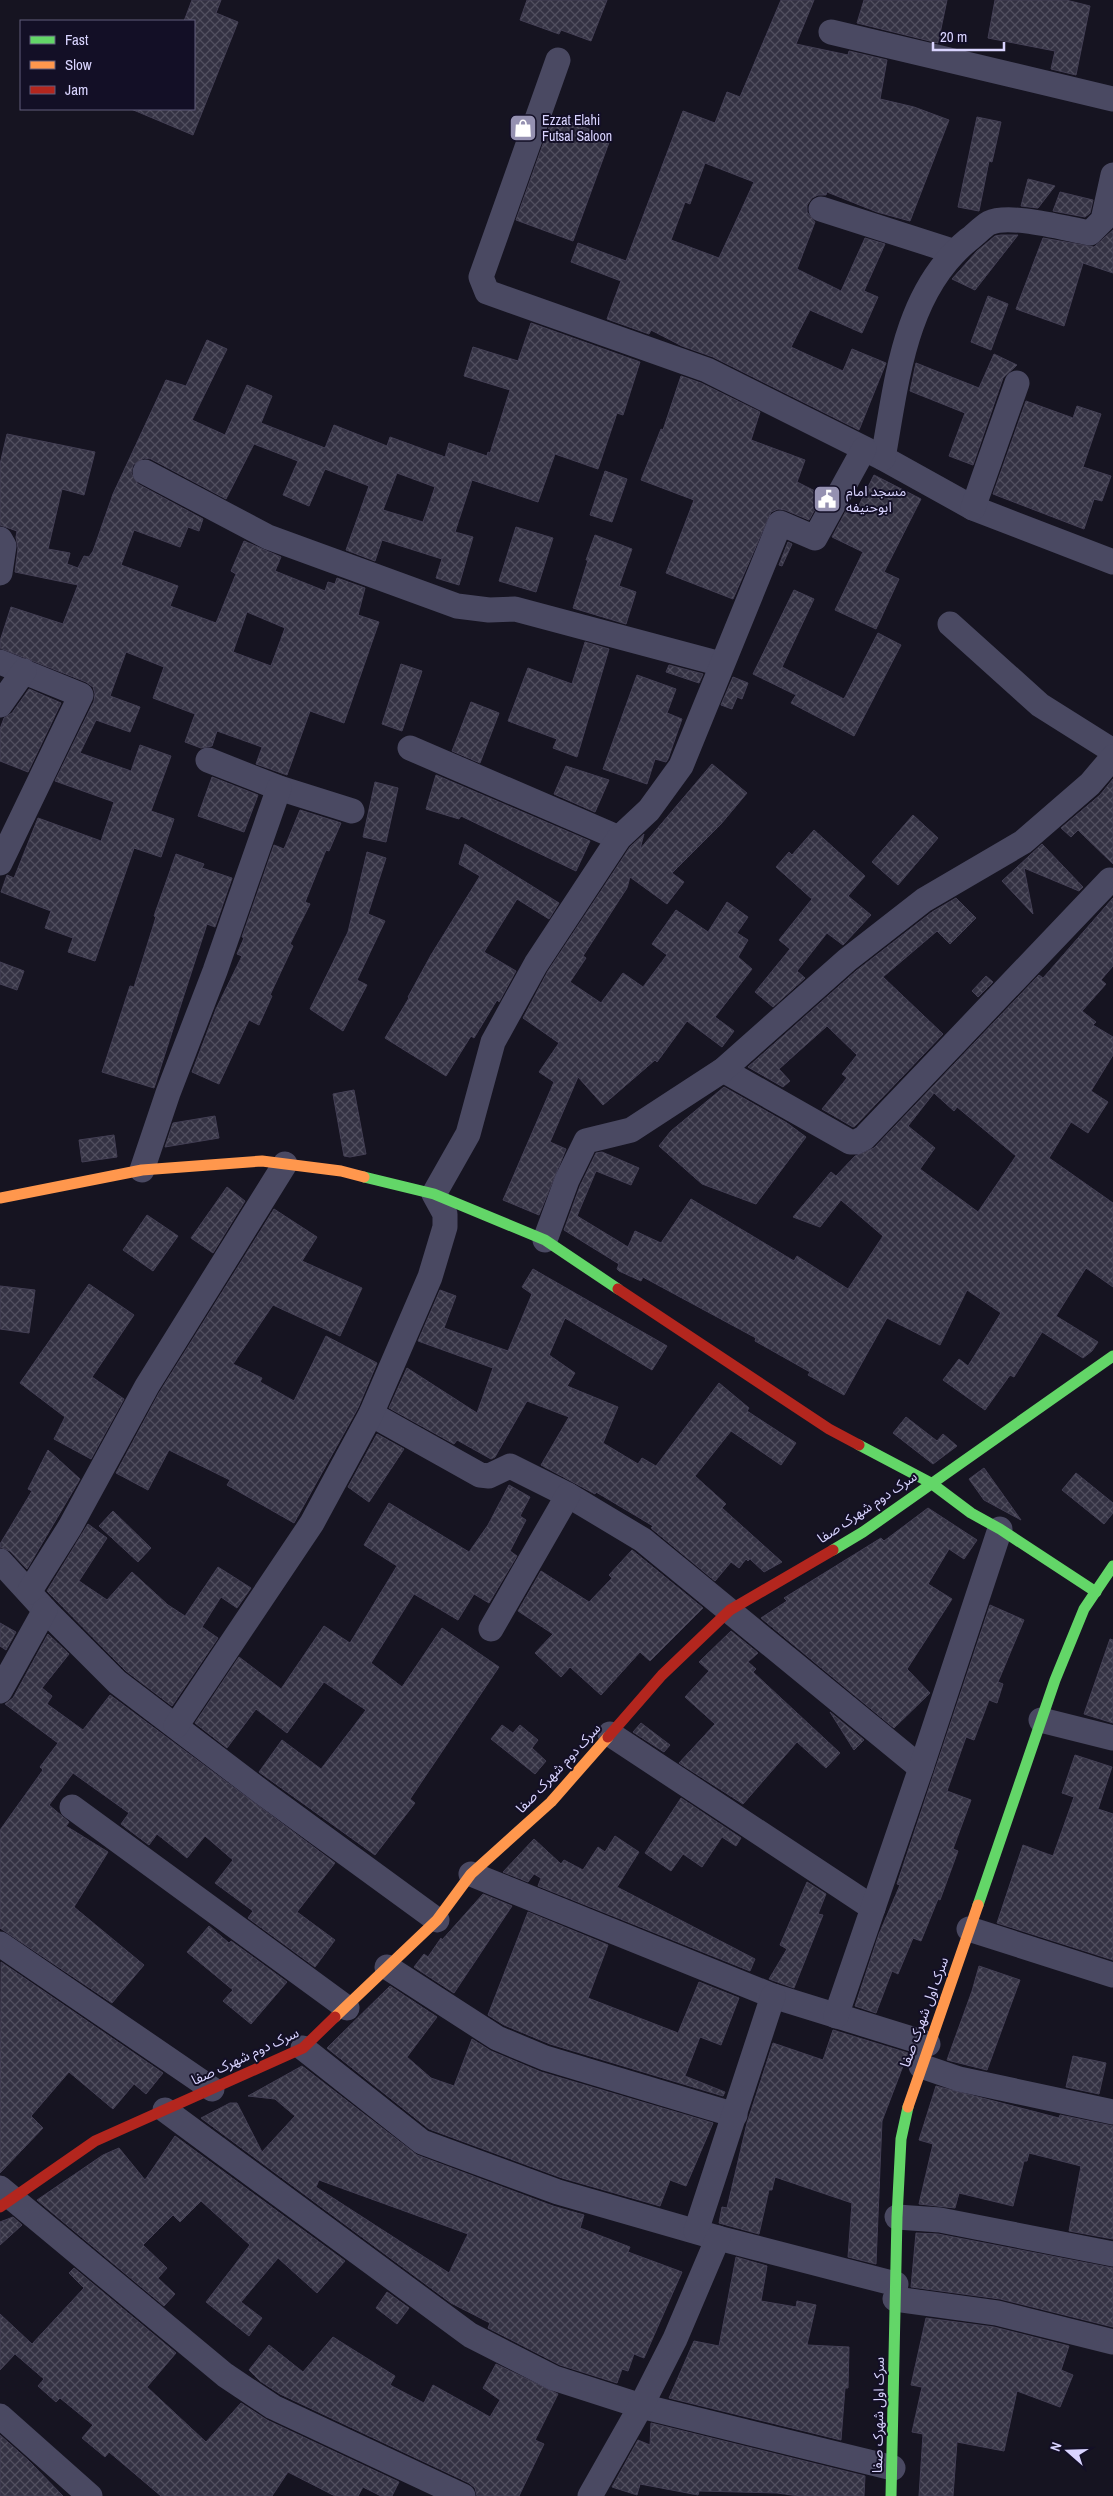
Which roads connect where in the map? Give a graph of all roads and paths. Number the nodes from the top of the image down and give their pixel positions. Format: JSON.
{"nodes":[{"id":1,"x":831,"y":32,"type":"dead end"},
{"id":2,"x":558,"y":60,"type":"dead end"},
{"id":3,"x":1113,"y":98,"type":"edge"},
{"id":4,"x":1113,"y":175,"type":"edge"},
{"id":5,"x":820,"y":210,"type":"dead end"},
{"id":6,"x":955,"y":252,"type":"junction"},
{"id":7,"x":1018,"y":383,"type":"dead end"},
{"id":8,"x":874,"y":453,"type":"junction"},
{"id":9,"x":145,"y":472,"type":"dead end"},
{"id":10,"x":973,"y":508,"type":"junction"},
{"id":11,"x":0,"y":539,"type":"edge"},
{"id":12,"x":1113,"y":562,"type":"edge"},
{"id":13,"x":0,"y":573,"type":"edge"},
{"id":14,"x":950,"y":624,"type":"dead end"},
{"id":15,"x":0,"y":662,"type":"edge"},
{"id":16,"x":721,"y":664,"type":"junction"},
{"id":17,"x":24,"y":671,"type":"junction"},
{"id":18,"x":0,"y":705,"type":"edge"},
{"id":19,"x":410,"y":748,"type":"dead end"},
{"id":20,"x":1113,"y":751,"type":"edge"},
{"id":21,"x":1113,"y":757,"type":"edge"},
{"id":22,"x":208,"y":760,"type":"dead end"},
{"id":23,"x":279,"y":788,"type":"junction"},
{"id":24,"x":352,"y":810,"type":"dead end"},
{"id":25,"x":619,"y":838,"type":"junction"},
{"id":26,"x":0,"y":863,"type":"edge"},
{"id":27,"x":1110,"y":880,"type":"dead end"},
{"id":28,"x":723,"y":1070,"type":"junction"},
{"id":29,"x":285,"y":1164,"type":"junction"},
{"id":30,"x":142,"y":1170,"type":"junction"},
{"id":31,"x":434,"y":1194,"type":"junction"},
{"id":32,"x":0,"y":1198,"type":"edge"},
{"id":33,"x":545,"y":1240,"type":"junction"},
{"id":34,"x":1113,"y":1356,"type":"edge"},
{"id":35,"x":372,"y":1414,"type":"junction"},
{"id":36,"x":931,"y":1483,"type":"junction"},
{"id":37,"x":568,"y":1494,"type":"junction"},
{"id":38,"x":1000,"y":1529,"type":"junction"},
{"id":39,"x":0,"y":1561,"type":"edge"},
{"id":40,"x":1113,"y":1566,"type":"edge"},
{"id":41,"x":1096,"y":1592,"type":"junction"},
{"id":42,"x":37,"y":1601,"type":"junction"},
{"id":43,"x":730,"y":1610,"type":"junction"},
{"id":44,"x":490,"y":1629,"type":"dead end"},
{"id":45,"x":0,"y":1691,"type":"edge"},
{"id":46,"x":1041,"y":1720,"type":"junction"},
{"id":47,"x":176,"y":1726,"type":"junction"},
{"id":48,"x":610,"y":1734,"type":"junction"},
{"id":49,"x":1113,"y":1738,"type":"edge"},
{"id":50,"x":922,"y":1768,"type":"junction"},
{"id":51,"x":72,"y":1808,"type":"dead end"},
{"id":52,"x":471,"y":1874,"type":"junction"},
{"id":53,"x":873,"y":1908,"type":"junction"},
{"id":54,"x":437,"y":1920,"type":"junction"},
{"id":55,"x":969,"y":1929,"type":"junction"},
{"id":56,"x":0,"y":1944,"type":"edge"},
{"id":57,"x":387,"y":1967,"type":"junction"},
{"id":58,"x":1113,"y":1975,"type":"edge"},
{"id":59,"x":773,"y":1996,"type":"junction"},
{"id":60,"x":347,"y":2008,"type":"junction"},
{"id":61,"x":836,"y":2016,"type":"junction"},
{"id":62,"x":303,"y":2048,"type":"junction"},
{"id":63,"x":924,"y":2055,"type":"junction"},
{"id":64,"x":212,"y":2089,"type":"junction"},
{"id":65,"x":165,"y":2110,"type":"junction"},
{"id":66,"x":1113,"y":2112,"type":"edge"},
{"id":67,"x":736,"y":2115,"type":"junction"},
{"id":68,"x":4,"y":2198,"type":"edge"},
{"id":69,"x":897,"y":2217,"type":"junction"},
{"id":70,"x":707,"y":2235,"type":"junction"},
{"id":71,"x":1113,"y":2254,"type":"edge"},
{"id":72,"x":895,"y":2291,"type":"junction"},
{"id":73,"x":1113,"y":2342,"type":"edge"},
{"id":74,"x":641,"y":2406,"type":"junction"},
{"id":75,"x":0,"y":2416,"type":"edge"},
{"id":76,"x":893,"y":2468,"type":"junction"},
{"id":77,"x":90,"y":2496,"type":"edge"},
{"id":78,"x":463,"y":2496,"type":"edge"},
{"id":79,"x":590,"y":2496,"type":"edge"},
{"id":80,"x":891,"y":2496,"type":"edge"}],
"edges":[{"from":1,"to":3,"type":"street"},
{"from":2,"to":8,"type":"street"},
{"from":4,"to":6,"type":"street"},
{"from":5,"to":6,"type":"street"},
{"from":6,"to":8,"type":"street"},
{"from":7,"to":10,"type":"street"},
{"from":8,"to":10,"type":"street"},
{"from":8,"to":16,"type":"street"},
{"from":9,"to":16,"type":"street"},
{"from":10,"to":12,"type":"street"},
{"from":11,"to":13,"type":"street"},
{"from":14,"to":20,"type":"street"},
{"from":15,"to":17,"type":"street"},
{"from":16,"to":25,"type":"street"},
{"from":17,"to":18,"type":"street"},
{"from":17,"to":26,"type":"street"},
{"from":19,"to":25,"type":"street"},
{"from":21,"to":28,"type":"street"},
{"from":22,"to":23,"type":"street"},
{"from":23,"to":24,"type":"street"},
{"from":23,"to":30,"type":"street"},
{"from":25,"to":31,"type":"street"},
{"from":27,"to":28,"type":"street"},
{"from":28,"to":33,"type":"street"},
{"from":29,"to":30,"type":"street"},
{"from":29,"to":31,"type":"street"},
{"from":29,"to":42,"type":"street"},
{"from":30,"to":32,"type":"street"},
{"from":31,"to":33,"type":"street"},
{"from":31,"to":35,"type":"street"},
{"from":33,"to":36,"type":"street"},
{"from":34,"to":36,"type":"street","name":"سرک دوم شهرک صفا"},
{"from":35,"to":37,"type":"street"},
{"from":35,"to":47,"type":"street"},
{"from":36,"to":38,"type":"street"},
{"from":36,"to":43,"type":"street","name":"سرک دوم شهرک صفا"},
{"from":37,"to":43,"type":"street"},
{"from":37,"to":44,"type":"street"},
{"from":38,"to":41,"type":"street"},
{"from":38,"to":50,"type":"street"},
{"from":39,"to":42,"type":"street"},
{"from":40,"to":41,"type":"street","name":"سرک اول شهرک صفا"},
{"from":41,"to":46,"type":"street","name":"سرک اول شهرک صفا"},
{"from":42,"to":45,"type":"street"},
{"from":42,"to":47,"type":"street"},
{"from":43,"to":48,"type":"street","name":"سرک دوم شهرک صفا"},
{"from":43,"to":50,"type":"street"},
{"from":46,"to":49,"type":"street"},
{"from":46,"to":55,"type":"street","name":"سرک اول شهرک صفا"},
{"from":47,"to":54,"type":"street"},
{"from":48,"to":52,"type":"street","name":"سرک دوم شهرک صفا"},
{"from":48,"to":53,"type":"street"},
{"from":50,"to":53,"type":"street"},
{"from":51,"to":60,"type":"street"},
{"from":52,"to":54,"type":"street","name":"سرک دوم شهرک صفا"},
{"from":52,"to":59,"type":"street"},
{"from":53,"to":61,"type":"street"},
{"from":54,"to":57,"type":"street","name":"سرک دوم شهرک صفا"},
{"from":55,"to":58,"type":"street"},
{"from":55,"to":63,"type":"street","name":"سرک اول شهرک صفا"},
{"from":56,"to":64,"type":"street"},
{"from":57,"to":60,"type":"street","name":"سرک دوم شهرک صفا"},
{"from":57,"to":67,"type":"street"},
{"from":59,"to":61,"type":"street"},
{"from":59,"to":67,"type":"street"},
{"from":60,"to":62,"type":"street","name":"سرک دوم شهرک صفا"},
{"from":61,"to":63,"type":"street"},
{"from":62,"to":64,"type":"street","name":"سرک دوم شهرک صفا"},
{"from":62,"to":70,"type":"street"},
{"from":63,"to":66,"type":"street"},
{"from":63,"to":69,"type":"street","name":"سرک اول شهرک صفا"},
{"from":64,"to":65,"type":"street","name":"سرک دوم شهرک صفا"},
{"from":65,"to":68,"type":"street","name":"سرک دوم شهرک صفا"},
{"from":65,"to":74,"type":"street"},
{"from":67,"to":70,"type":"street"},
{"from":68,"to":78,"type":"street"},
{"from":69,"to":71,"type":"street"},
{"from":69,"to":72,"type":"street","name":"سرک اول شهرک صفا"},
{"from":70,"to":72,"type":"street"},
{"from":70,"to":74,"type":"street"},
{"from":72,"to":73,"type":"street"},
{"from":72,"to":76,"type":"street","name":"سرک اول شهرک صفا"},
{"from":74,"to":76,"type":"street"},
{"from":74,"to":79,"type":"street"},
{"from":75,"to":77,"type":"street"},
{"from":76,"to":80,"type":"street","name":"سرک اول شهرک صفا"}]}
